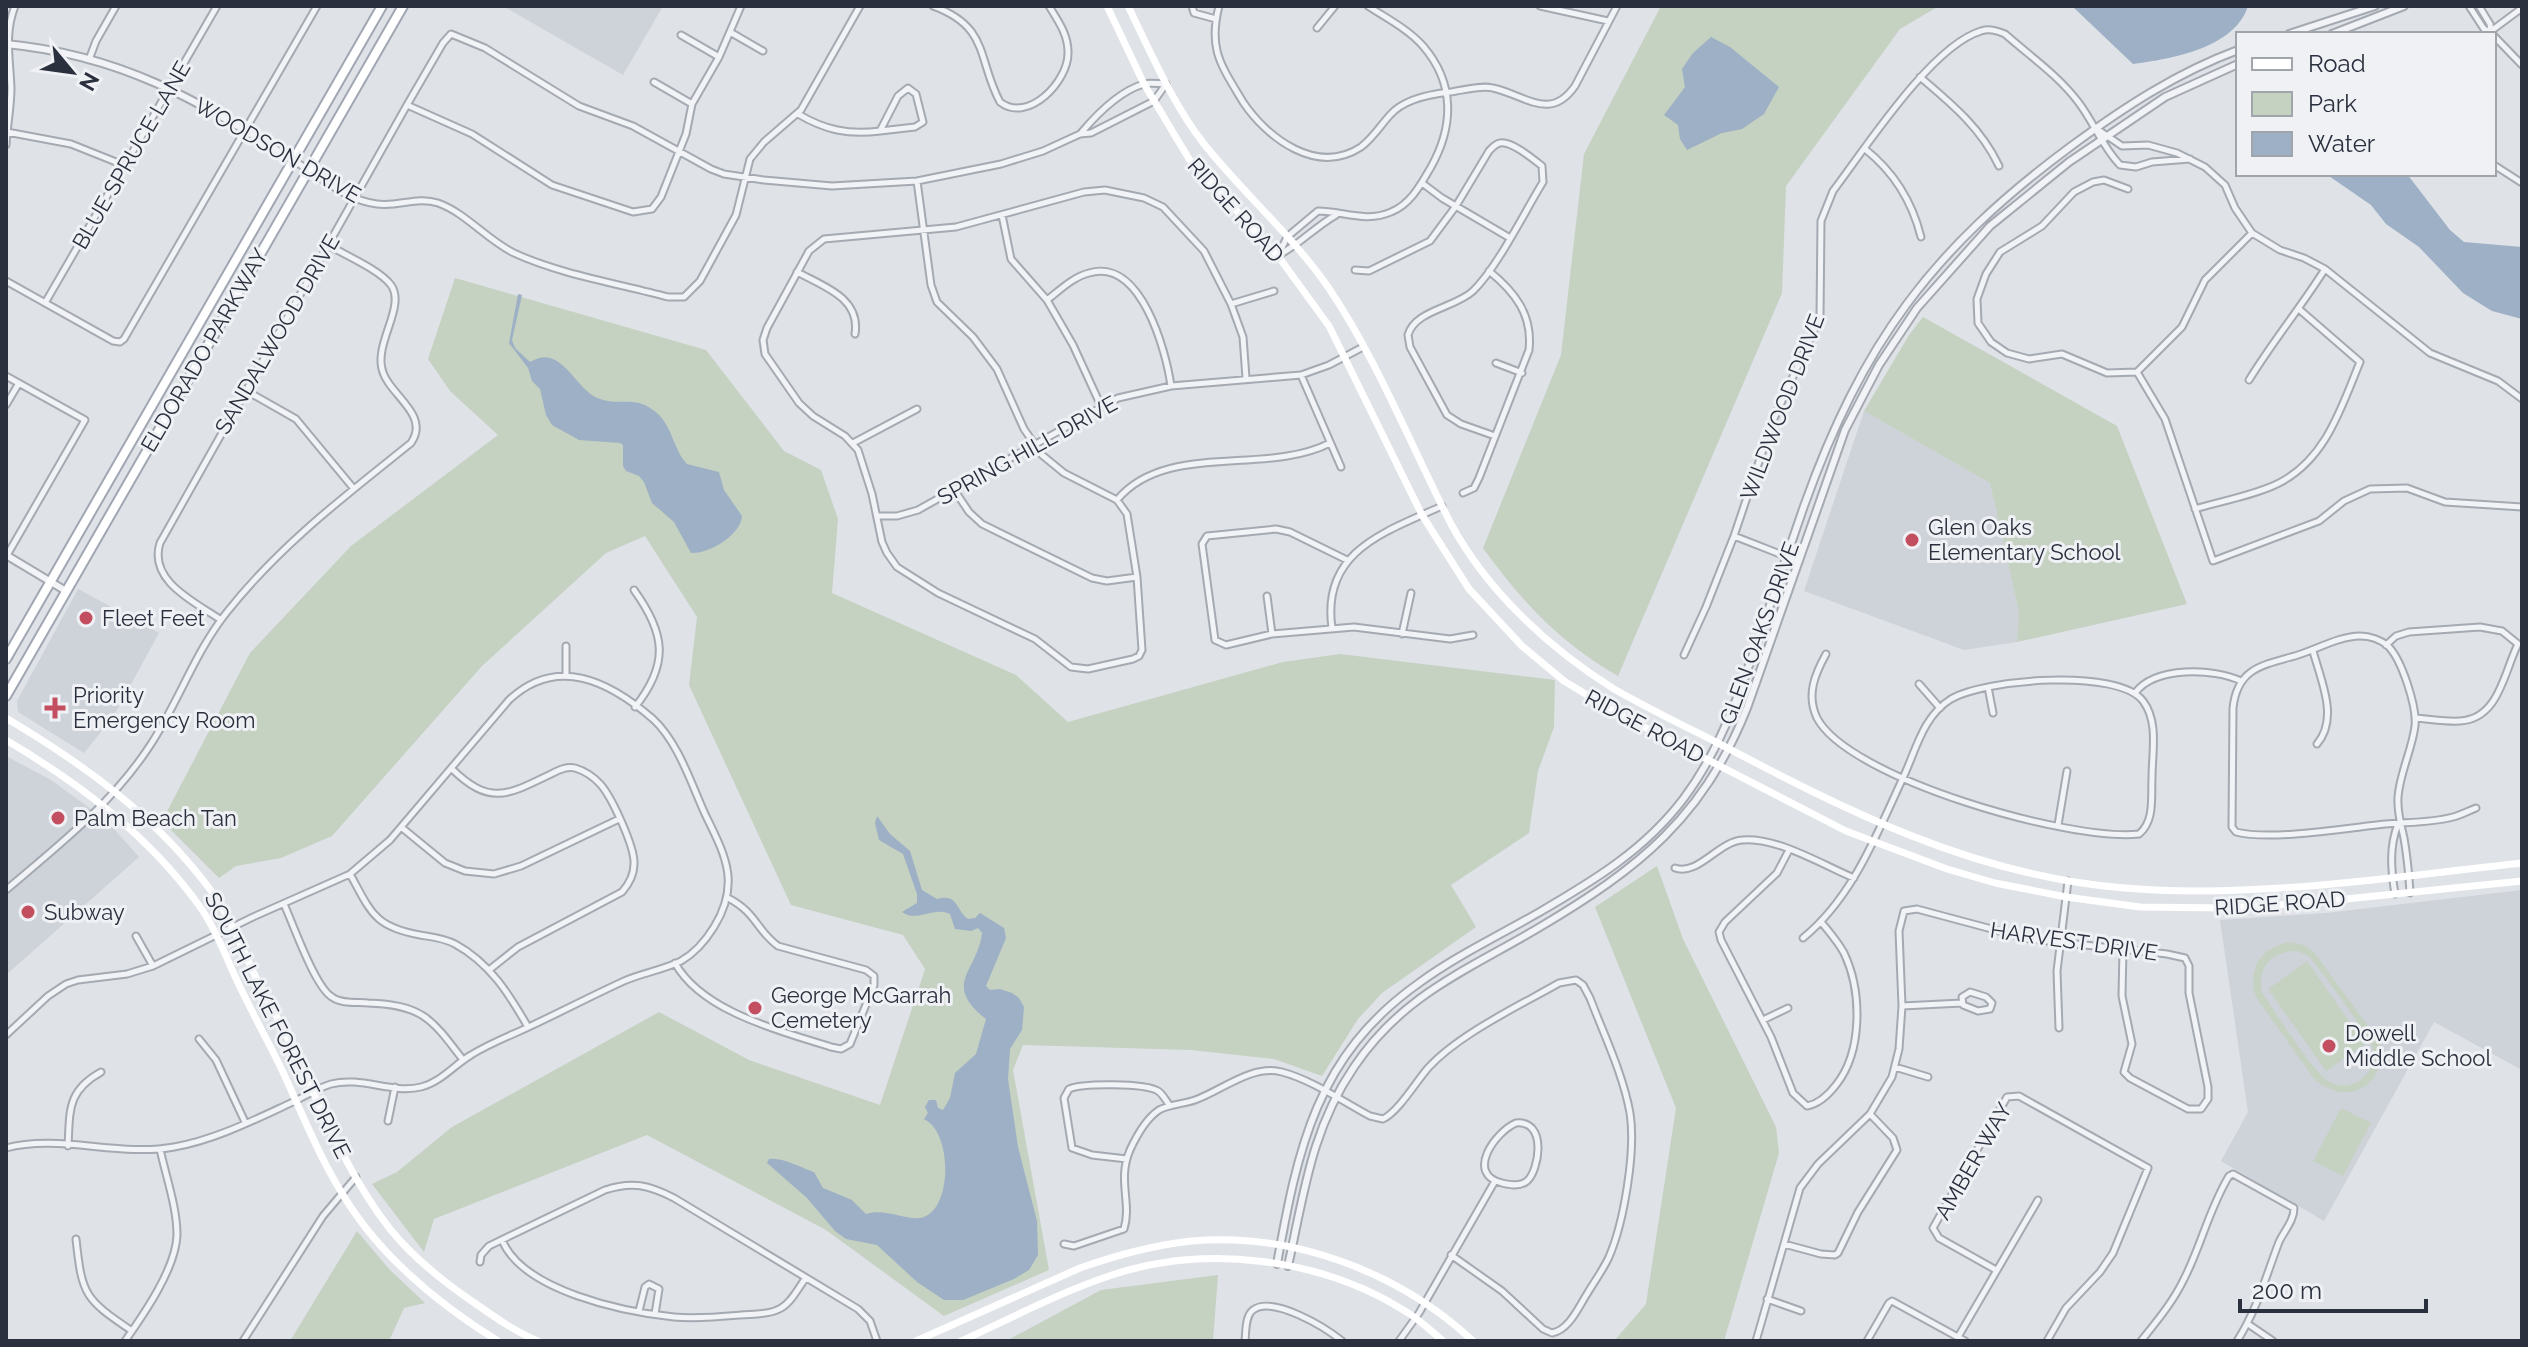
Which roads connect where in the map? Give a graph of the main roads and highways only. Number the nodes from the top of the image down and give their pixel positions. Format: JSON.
{"nodes":[{"id":1,"x":382,"y":6,"type":"edge"},
{"id":2,"x":403,"y":6,"type":"edge"},
{"id":3,"x":1107,"y":6,"type":"edge"},
{"id":4,"x":1128,"y":6,"type":"edge"},
{"id":5,"x":6,"y":659,"type":"edge"},
{"id":6,"x":6,"y":696,"type":"edge"},
{"id":7,"x":1627,"y":696,"type":"junction"},
{"id":8,"x":1617,"y":713,"type":"junction"},
{"id":9,"x":6,"y":718,"type":"edge"},
{"id":10,"x":6,"y":740,"type":"edge"},
{"id":11,"x":2522,"y":863,"type":"edge"},
{"id":12,"x":2350,"y":881,"type":"junction"},
{"id":13,"x":2522,"y":881,"type":"edge"},
{"id":14,"x":2307,"y":903,"type":"junction"},
{"id":15,"x":534,"y":1340,"type":"edge"},
{"id":16,"x":498,"y":1341,"type":"edge"},
{"id":17,"x":916,"y":1341,"type":"edge"},
{"id":18,"x":961,"y":1341,"type":"edge"},
{"id":19,"x":1443,"y":1341,"type":"edge"},
{"id":20,"x":1473,"y":1341,"type":"edge"}],
"edges":[{"from":1,"to":5,"type":"main road","name":"ELDORADO PARKWAY"},
{"from":2,"to":6,"type":"main road","name":"ELDORADO PARKWAY"},
{"from":3,"to":8,"type":"main road","name":"RIDGE ROAD"},
{"from":4,"to":7,"type":"main road","name":"RIDGE ROAD"},
{"from":7,"to":8,"type":"main road"},
{"from":7,"to":12,"type":"main road","name":"RIDGE ROAD"},
{"from":8,"to":14,"type":"main road","name":"RIDGE ROAD"},
{"from":9,"to":15,"type":"main road","name":"SOUTH LAKE FOREST DRIVE"},
{"from":10,"to":16,"type":"main road","name":"SOUTH LAKE FOREST DRIVE"},
{"from":11,"to":12,"type":"main road","name":"RIDGE ROAD"},
{"from":12,"to":14,"type":"main road"},
{"from":13,"to":14,"type":"main road","name":"RIDGE ROAD"},
{"from":17,"to":20,"type":"main road"},
{"from":18,"to":19,"type":"main road"}]}
